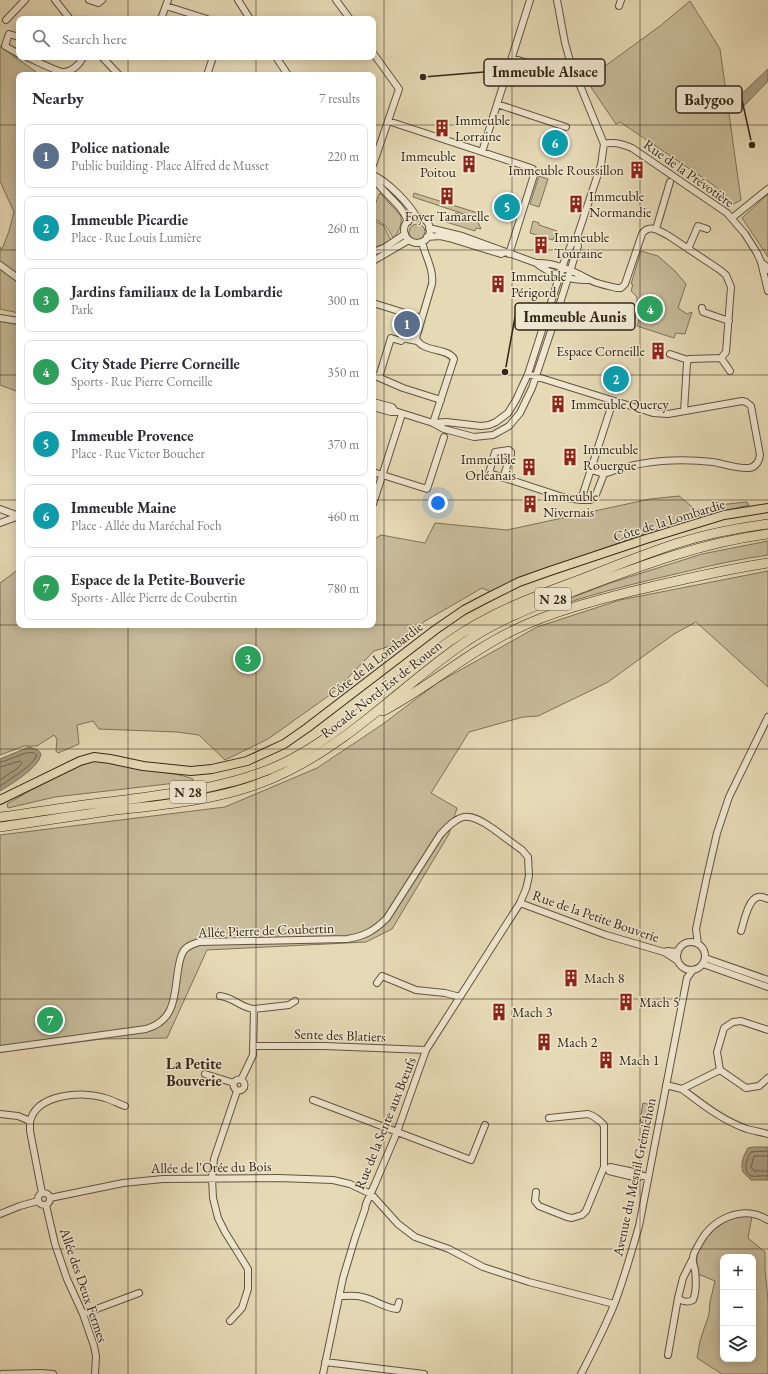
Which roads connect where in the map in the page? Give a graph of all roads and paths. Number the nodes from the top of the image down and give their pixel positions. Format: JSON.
{"nodes":[{"id":1,"x":25,"y":0,"type":"edge"},
{"id":2,"x":55,"y":0,"type":"edge"},
{"id":3,"x":89,"y":0,"type":"edge"},
{"id":4,"x":102,"y":0,"type":"edge"},
{"id":5,"x":238,"y":0,"type":"edge"},
{"id":6,"x":336,"y":0,"type":"edge"},
{"id":7,"x":530,"y":0,"type":"edge"},
{"id":8,"x":557,"y":0,"type":"edge"},
{"id":9,"x":167,"y":3,"type":"edge"},
{"id":10,"x":68,"y":16,"type":"edge"},
{"id":11,"x":162,"y":16,"type":"edge"},
{"id":12,"x":187,"y":16,"type":"edge"},
{"id":13,"x":248,"y":16,"type":"edge"},
{"id":14,"x":348,"y":16,"type":"edge"},
{"id":15,"x":6,"y":20,"type":"dead end"},
{"id":16,"x":16,"y":36,"type":"edge"},
{"id":17,"x":16,"y":52,"type":"edge"},
{"id":18,"x":376,"y":57,"type":"edge"},
{"id":19,"x":512,"y":58,"type":"junction"},
{"id":20,"x":34,"y":60,"type":"edge"},
{"id":21,"x":80,"y":60,"type":"edge"},
{"id":22,"x":105,"y":60,"type":"edge"},
{"id":23,"x":212,"y":60,"type":"edge"},
{"id":24,"x":278,"y":60,"type":"edge"},
{"id":25,"x":63,"y":72,"type":"edge"},
{"id":26,"x":63,"y":72,"type":"edge"},
{"id":27,"x":116,"y":72,"type":"edge"},
{"id":28,"x":208,"y":72,"type":"edge"},
{"id":29,"x":286,"y":72,"type":"edge"},
{"id":30,"x":577,"y":79,"type":"junction"},
{"id":31,"x":497,"y":104,"type":"junction"},
{"id":32,"x":388,"y":122,"type":"junction"},
{"id":33,"x":566,"y":127,"type":"dead end"},
{"id":34,"x":604,"y":144,"type":"junction"},
{"id":35,"x":482,"y":152,"type":"junction"},
{"id":36,"x":376,"y":156,"type":"edge"},
{"id":37,"x":376,"y":176,"type":"edge"},
{"id":38,"x":376,"y":182,"type":"edge"},
{"id":39,"x":670,"y":182,"type":"dead end"},
{"id":40,"x":768,"y":189,"type":"edge"},
{"id":41,"x":417,"y":218,"type":"junction"},
{"id":42,"x":732,"y":218,"type":"junction"},
{"id":43,"x":408,"y":222,"type":"junction"},
{"id":44,"x":429,"y":228,"type":"junction"},
{"id":45,"x":656,"y":229,"type":"junction"},
{"id":46,"x":707,"y":229,"type":"dead end"},
{"id":47,"x":405,"y":234,"type":"junction"},
{"id":48,"x":425,"y":239,"type":"junction"},
{"id":49,"x":409,"y":240,"type":"junction"},
{"id":50,"x":576,"y":240,"type":"junction"},
{"id":51,"x":688,"y":249,"type":"junction"},
{"id":52,"x":376,"y":251,"type":"edge"},
{"id":53,"x":507,"y":253,"type":"junction"},
{"id":54,"x":376,"y":259,"type":"edge"},
{"id":55,"x":536,"y":262,"type":"junction"},
{"id":56,"x":761,"y":262,"type":"junction"},
{"id":57,"x":0,"y":265,"type":"edge"},
{"id":58,"x":562,"y":268,"type":"junction"},
{"id":59,"x":768,"y":270,"type":"edge"},
{"id":60,"x":569,"y":274,"type":"junction"},
{"id":61,"x":560,"y":275,"type":"junction"},
{"id":62,"x":16,"y":277,"type":"edge"},
{"id":63,"x":768,"y":291,"type":"edge"},
{"id":64,"x":376,"y":304,"type":"edge"},
{"id":65,"x":702,"y":308,"type":"dead end"},
{"id":66,"x":0,"y":318,"type":"edge"},
{"id":67,"x":421,"y":318,"type":"junction"},
{"id":68,"x":729,"y":320,"type":"junction"},
{"id":69,"x":16,"y":321,"type":"edge"},
{"id":70,"x":417,"y":341,"type":"junction"},
{"id":71,"x":670,"y":354,"type":"dead end"},
{"id":72,"x":721,"y":358,"type":"junction"},
{"id":73,"x":688,"y":360,"type":"junction"},
{"id":74,"x":730,"y":371,"type":"dead end"},
{"id":75,"x":528,"y":374,"type":"junction"},
{"id":76,"x":376,"y":376,"type":"edge"},
{"id":77,"x":536,"y":377,"type":"junction"},
{"id":78,"x":441,"y":400,"type":"junction"},
{"id":79,"x":613,"y":401,"type":"junction"},
{"id":80,"x":376,"y":403,"type":"edge"},
{"id":81,"x":376,"y":408,"type":"edge"},
{"id":82,"x":684,"y":411,"type":"junction"},
{"id":83,"x":399,"y":413,"type":"junction"},
{"id":84,"x":433,"y":423,"type":"junction"},
{"id":85,"x":444,"y":437,"type":"dead end"},
{"id":86,"x":592,"y":470,"type":"junction"},
{"id":87,"x":376,"y":473,"type":"edge"},
{"id":88,"x":604,"y":474,"type":"junction"},
{"id":89,"x":382,"y":475,"type":"junction"},
{"id":90,"x":503,"y":478,"type":"junction"},
{"id":91,"x":376,"y":494,"type":"edge"},
{"id":92,"x":581,"y":500,"type":"junction"},
{"id":93,"x":768,"y":508,"type":"edge"},
{"id":94,"x":0,"y":509,"type":"edge"},
{"id":95,"x":16,"y":515,"type":"edge"},
{"id":96,"x":16,"y":517,"type":"edge"},
{"id":97,"x":0,"y":524,"type":"edge"},
{"id":98,"x":768,"y":524,"type":"edge"},
{"id":99,"x":768,"y":534,"type":"edge"},
{"id":100,"x":768,"y":563,"type":"edge"},
{"id":101,"x":768,"y":717,"type":"edge"},
{"id":102,"x":365,"y":722,"type":"junction"},
{"id":103,"x":0,"y":800,"type":"edge"},
{"id":104,"x":0,"y":817,"type":"edge"},
{"id":105,"x":0,"y":827,"type":"edge"},
{"id":106,"x":522,"y":850,"type":"joint"},
{"id":107,"x":768,"y":899,"type":"edge"},
{"id":108,"x":520,"y":903,"type":"junction"},
{"id":109,"x":696,"y":929,"type":"junction"},
{"id":110,"x":741,"y":931,"type":"dead end"},
{"id":111,"x":686,"y":943,"type":"junction"},
{"id":112,"x":698,"y":944,"type":"junction"},
{"id":113,"x":664,"y":952,"type":"junction"},
{"id":114,"x":678,"y":952,"type":"junction"},
{"id":115,"x":678,"y":961,"type":"junction"},
{"id":116,"x":704,"y":961,"type":"junction"},
{"id":117,"x":684,"y":968,"type":"junction"},
{"id":118,"x":693,"y":970,"type":"junction"},
{"id":119,"x":687,"y":978,"type":"junction"},
{"id":120,"x":768,"y":980,"type":"edge"},
{"id":121,"x":377,"y":983,"type":"dead end"},
{"id":122,"x":768,"y":987,"type":"edge"},
{"id":123,"x":220,"y":996,"type":"dead end"},
{"id":124,"x":460,"y":997,"type":"junction"},
{"id":125,"x":294,"y":1001,"type":"dead end"},
{"id":126,"x":254,"y":1009,"type":"junction"},
{"id":127,"x":768,"y":1030,"type":"edge"},
{"id":128,"x":253,"y":1046,"type":"junction"},
{"id":129,"x":0,"y":1048,"type":"edge"},
{"id":130,"x":426,"y":1050,"type":"junction"},
{"id":131,"x":720,"y":1070,"type":"junction"},
{"id":132,"x":205,"y":1074,"type":"dead end"},
{"id":133,"x":768,"y":1078,"type":"edge"},
{"id":134,"x":241,"y":1080,"type":"junction"},
{"id":135,"x":234,"y":1084,"type":"junction"},
{"id":136,"x":666,"y":1085,"type":"junction"},
{"id":137,"x":682,"y":1089,"type":"junction"},
{"id":138,"x":237,"y":1090,"type":"junction"},
{"id":139,"x":313,"y":1100,"type":"dead end"},
{"id":140,"x":125,"y":1106,"type":"dead end"},
{"id":141,"x":0,"y":1114,"type":"edge"},
{"id":142,"x":550,"y":1118,"type":"dead end"},
{"id":143,"x":30,"y":1121,"type":"junction"},
{"id":144,"x":485,"y":1125,"type":"dead end"},
{"id":145,"x":397,"y":1132,"type":"junction"},
{"id":146,"x":768,"y":1134,"type":"edge"},
{"id":147,"x":607,"y":1168,"type":"junction"},
{"id":148,"x":648,"y":1177,"type":"junction"},
{"id":149,"x":212,"y":1178,"type":"junction"},
{"id":150,"x":536,"y":1192,"type":"dead end"},
{"id":151,"x":42,"y":1193,"type":"junction"},
{"id":152,"x":370,"y":1194,"type":"junction"},
{"id":153,"x":50,"y":1198,"type":"junction"},
{"id":154,"x":38,"y":1200,"type":"junction"},
{"id":155,"x":46,"y":1205,"type":"junction"},
{"id":156,"x":0,"y":1214,"type":"edge"},
{"id":157,"x":768,"y":1220,"type":"edge"},
{"id":158,"x":693,"y":1258,"type":"junction"},
{"id":159,"x":139,"y":1293,"type":"dead end"},
{"id":160,"x":340,"y":1296,"type":"junction"},
{"id":161,"x":678,"y":1298,"type":"junction"},
{"id":162,"x":399,"y":1302,"type":"dead end"},
{"id":163,"x":614,"y":1304,"type":"junction"},
{"id":164,"x":83,"y":1314,"type":"junction"},
{"id":165,"x":230,"y":1321,"type":"dead end"},
{"id":166,"x":668,"y":1355,"type":"dead end"},
{"id":167,"x":325,"y":1362,"type":"junction"},
{"id":168,"x":2,"y":1374,"type":"edge"},
{"id":169,"x":53,"y":1374,"type":"edge"},
{"id":170,"x":95,"y":1374,"type":"edge"},
{"id":171,"x":323,"y":1374,"type":"edge"},
{"id":172,"x":424,"y":1374,"type":"edge"},
{"id":173,"x":581,"y":1374,"type":"edge"}],
"edges":[{"from":1,"to":15,"type":"street"},
{"from":2,"to":10,"type":"street"},
{"from":3,"to":4,"type":"street"},
{"from":5,"to":13,"type":"street"},
{"from":6,"to":14,"type":"street"},
{"from":7,"to":19,"type":"street"},
{"from":8,"to":30,"type":"street"},
{"from":9,"to":11,"type":"street"},
{"from":9,"to":12,"type":"street"},
{"from":16,"to":17,"type":"street"},
{"from":18,"to":32,"type":"street"},
{"from":19,"to":30,"type":"street"},
{"from":19,"to":31,"type":"street"},
{"from":20,"to":25,"type":"street"},
{"from":21,"to":26,"type":"street"},
{"from":22,"to":27,"type":"street"},
{"from":23,"to":28,"type":"street"},
{"from":24,"to":29,"type":"street"},
{"from":30,"to":34,"type":"street"},
{"from":31,"to":33,"type":"street"},
{"from":31,"to":35,"type":"street"},
{"from":32,"to":35,"type":"street"},
{"from":32,"to":36,"type":"street"},
{"from":34,"to":42,"type":"street","name":"Rue de la Prévotière"},
{"from":34,"to":50,"type":"street"},
{"from":35,"to":53,"type":"street"},
{"from":37,"to":41,"type":"street"},
{"from":38,"to":43,"type":"street"},
{"from":39,"to":45,"type":"street"},
{"from":40,"to":42,"type":"street"},
{"from":41,"to":43,"type":"street"},
{"from":41,"to":44,"type":"street"},
{"from":42,"to":56,"type":"street","name":"Rue de la Prévotière"},
{"from":43,"to":47,"type":"street"},
{"from":44,"to":48,"type":"street"},
{"from":44,"to":53,"type":"street"},
{"from":45,"to":51,"type":"street"},
{"from":45,"to":60,"type":"street"},
{"from":46,"to":51,"type":"street"},
{"from":47,"to":49,"type":"street"},
{"from":47,"to":52,"type":"street"},
{"from":48,"to":49,"type":"street"},
{"from":48,"to":53,"type":"street"},
{"from":48,"to":67,"type":"street"},
{"from":49,"to":54,"type":"street"},
{"from":50,"to":58,"type":"street"},
{"from":50,"to":60,"type":"street"},
{"from":51,"to":68,"type":"street"},
{"from":53,"to":55,"type":"street"},
{"from":55,"to":58,"type":"street"},
{"from":55,"to":61,"type":"street"},
{"from":56,"to":59,"type":"street","name":"Rue de la Prévotière"},
{"from":56,"to":63,"type":"street","name":"Rue de la Prévotière"},
{"from":57,"to":62,"type":"street"},
{"from":58,"to":60,"type":"street"},
{"from":58,"to":61,"type":"street"},
{"from":60,"to":61,"type":"street"},
{"from":60,"to":77,"type":"street"},
{"from":61,"to":75,"type":"street"},
{"from":64,"to":67,"type":"street"},
{"from":65,"to":68,"type":"street"},
{"from":66,"to":69,"type":"street"},
{"from":67,"to":70,"type":"street"},
{"from":68,"to":72,"type":"street"},
{"from":70,"to":76,"type":"street"},
{"from":70,"to":78,"type":"street"},
{"from":71,"to":73,"type":"street"},
{"from":72,"to":73,"type":"street"},
{"from":72,"to":74,"type":"street"},
{"from":73,"to":82,"type":"street"},
{"from":75,"to":77,"type":"street"},
{"from":75,"to":84,"type":"street"},
{"from":76,"to":78,"type":"street"},
{"from":77,"to":79,"type":"street"},
{"from":77,"to":84,"type":"street"},
{"from":78,"to":84,"type":"street"},
{"from":79,"to":82,"type":"street"},
{"from":79,"to":86,"type":"street"},
{"from":80,"to":83,"type":"street"},
{"from":81,"to":83,"type":"street"},
{"from":82,"to":88,"type":"street"},
{"from":83,"to":84,"type":"street"},
{"from":83,"to":89,"type":"street"},
{"from":85,"to":89,"type":"street"},
{"from":86,"to":88,"type":"street"},
{"from":86,"to":92,"type":"street"},
{"from":87,"to":89,"type":"street"},
{"from":88,"to":92,"type":"street"},
{"from":89,"to":91,"type":"street"},
{"from":90,"to":90,"type":"street"},
{"from":90,"to":92,"type":"street"},
{"from":93,"to":103,"type":"main road","name":"Côte de la Lombardie"},
{"from":94,"to":95,"type":"street"},
{"from":96,"to":97,"type":"street"},
{"from":98,"to":104,"type":"highway","name":"Rocade Nord-Est de Rouen","number":"N 28"},
{"from":99,"to":102,"type":"highway","name":"Rocade Nord-Est de Rouen","number":"N 28"},
{"from":100,"to":102,"type":"highway"},
{"from":101,"to":109,"type":"street"},
{"from":102,"to":105,"type":"highway","name":"Rocade Nord-Est de Rouen","number":"N 28"},
{"from":106,"to":108,"type":"street","name":"Rue de la Sente aux Bœufs"},
{"from":106,"to":129,"type":"street","name":"Allée Pierre de Coubertin"},
{"from":107,"to":110,"type":"street"},
{"from":108,"to":113,"type":"street","name":"Rue de la Petite Bouverie"},
{"from":108,"to":124,"type":"street","name":"Rue de la Sente aux Bœufs"},
{"from":109,"to":111,"type":"street"},
{"from":109,"to":112,"type":"street"},
{"from":111,"to":112,"type":"street"},
{"from":111,"to":114,"type":"street"},
{"from":112,"to":116,"type":"street"},
{"from":113,"to":114,"type":"street","name":"Rue de la Petite Bouverie"},
{"from":113,"to":115,"type":"street","name":"Rue de la Petite Bouverie"},
{"from":114,"to":115,"type":"street"},
{"from":115,"to":117,"type":"street"},
{"from":116,"to":118,"type":"street"},
{"from":116,"to":120,"type":"street"},
{"from":116,"to":122,"type":"street"},
{"from":117,"to":118,"type":"street"},
{"from":117,"to":119,"type":"street","name":"Avenue du Mesnil Grémichon"},
{"from":118,"to":119,"type":"street","name":"Avenue du Mesnil Grémichon"},
{"from":119,"to":136,"type":"street","name":"Avenue du Mesnil Grémichon"},
{"from":121,"to":124,"type":"street"},
{"from":123,"to":126,"type":"street"},
{"from":124,"to":130,"type":"street","name":"Rue de la Sente aux Bœufs"},
{"from":125,"to":126,"type":"street"},
{"from":126,"to":128,"type":"street"},
{"from":127,"to":131,"type":"street"},
{"from":128,"to":130,"type":"street","name":"Sente des Blatiers"},
{"from":128,"to":134,"type":"street"},
{"from":130,"to":145,"type":"street","name":"Rue de la Sente aux Bœufs"},
{"from":131,"to":133,"type":"street"},
{"from":131,"to":137,"type":"street"},
{"from":132,"to":135,"type":"street"},
{"from":134,"to":135,"type":"street"},
{"from":134,"to":138,"type":"street"},
{"from":135,"to":138,"type":"street"},
{"from":136,"to":137,"type":"street"},
{"from":136,"to":148,"type":"street","name":"Avenue du Mesnil Grémichon"},
{"from":137,"to":146,"type":"street"},
{"from":138,"to":149,"type":"street"},
{"from":139,"to":145,"type":"street"},
{"from":140,"to":143,"type":"street"},
{"from":141,"to":143,"type":"street"},
{"from":142,"to":147,"type":"street"},
{"from":143,"to":151,"type":"street"},
{"from":144,"to":145,"type":"street"},
{"from":145,"to":152,"type":"street","name":"Rue de la Sente aux Bœufs"},
{"from":147,"to":148,"type":"street"},
{"from":147,"to":150,"type":"street"},
{"from":148,"to":163,"type":"street","name":"Avenue du Mesnil Grémichon"},
{"from":149,"to":152,"type":"street","name":"Allée de l'Orée du Bois"},
{"from":149,"to":153,"type":"street","name":"Allée de l'Orée du Bois"},
{"from":149,"to":165,"type":"street"},
{"from":151,"to":153,"type":"street"},
{"from":151,"to":154,"type":"street"},
{"from":152,"to":160,"type":"street","name":"Rue de la Sente aux Bœufs"},
{"from":152,"to":163,"type":"street"},
{"from":153,"to":155,"type":"street"},
{"from":154,"to":155,"type":"street"},
{"from":154,"to":156,"type":"street"},
{"from":155,"to":164,"type":"street","name":"Allée des Deux Fermes"},
{"from":157,"to":158,"type":"street"},
{"from":158,"to":161,"type":"street"},
{"from":158,"to":161,"type":"street"},
{"from":159,"to":164,"type":"street"},
{"from":160,"to":162,"type":"street"},
{"from":160,"to":167,"type":"street","name":"Rue de la Sente aux Bœufs"},
{"from":161,"to":166,"type":"street"},
{"from":163,"to":173,"type":"street","name":"Avenue du Mesnil Grémichon"},
{"from":164,"to":170,"type":"street","name":"Allée des Deux Fermes"},
{"from":167,"to":171,"type":"street","name":"Rue de la Sente aux Bœufs"},
{"from":167,"to":172,"type":"street"},
{"from":168,"to":169,"type":"street"}]}
